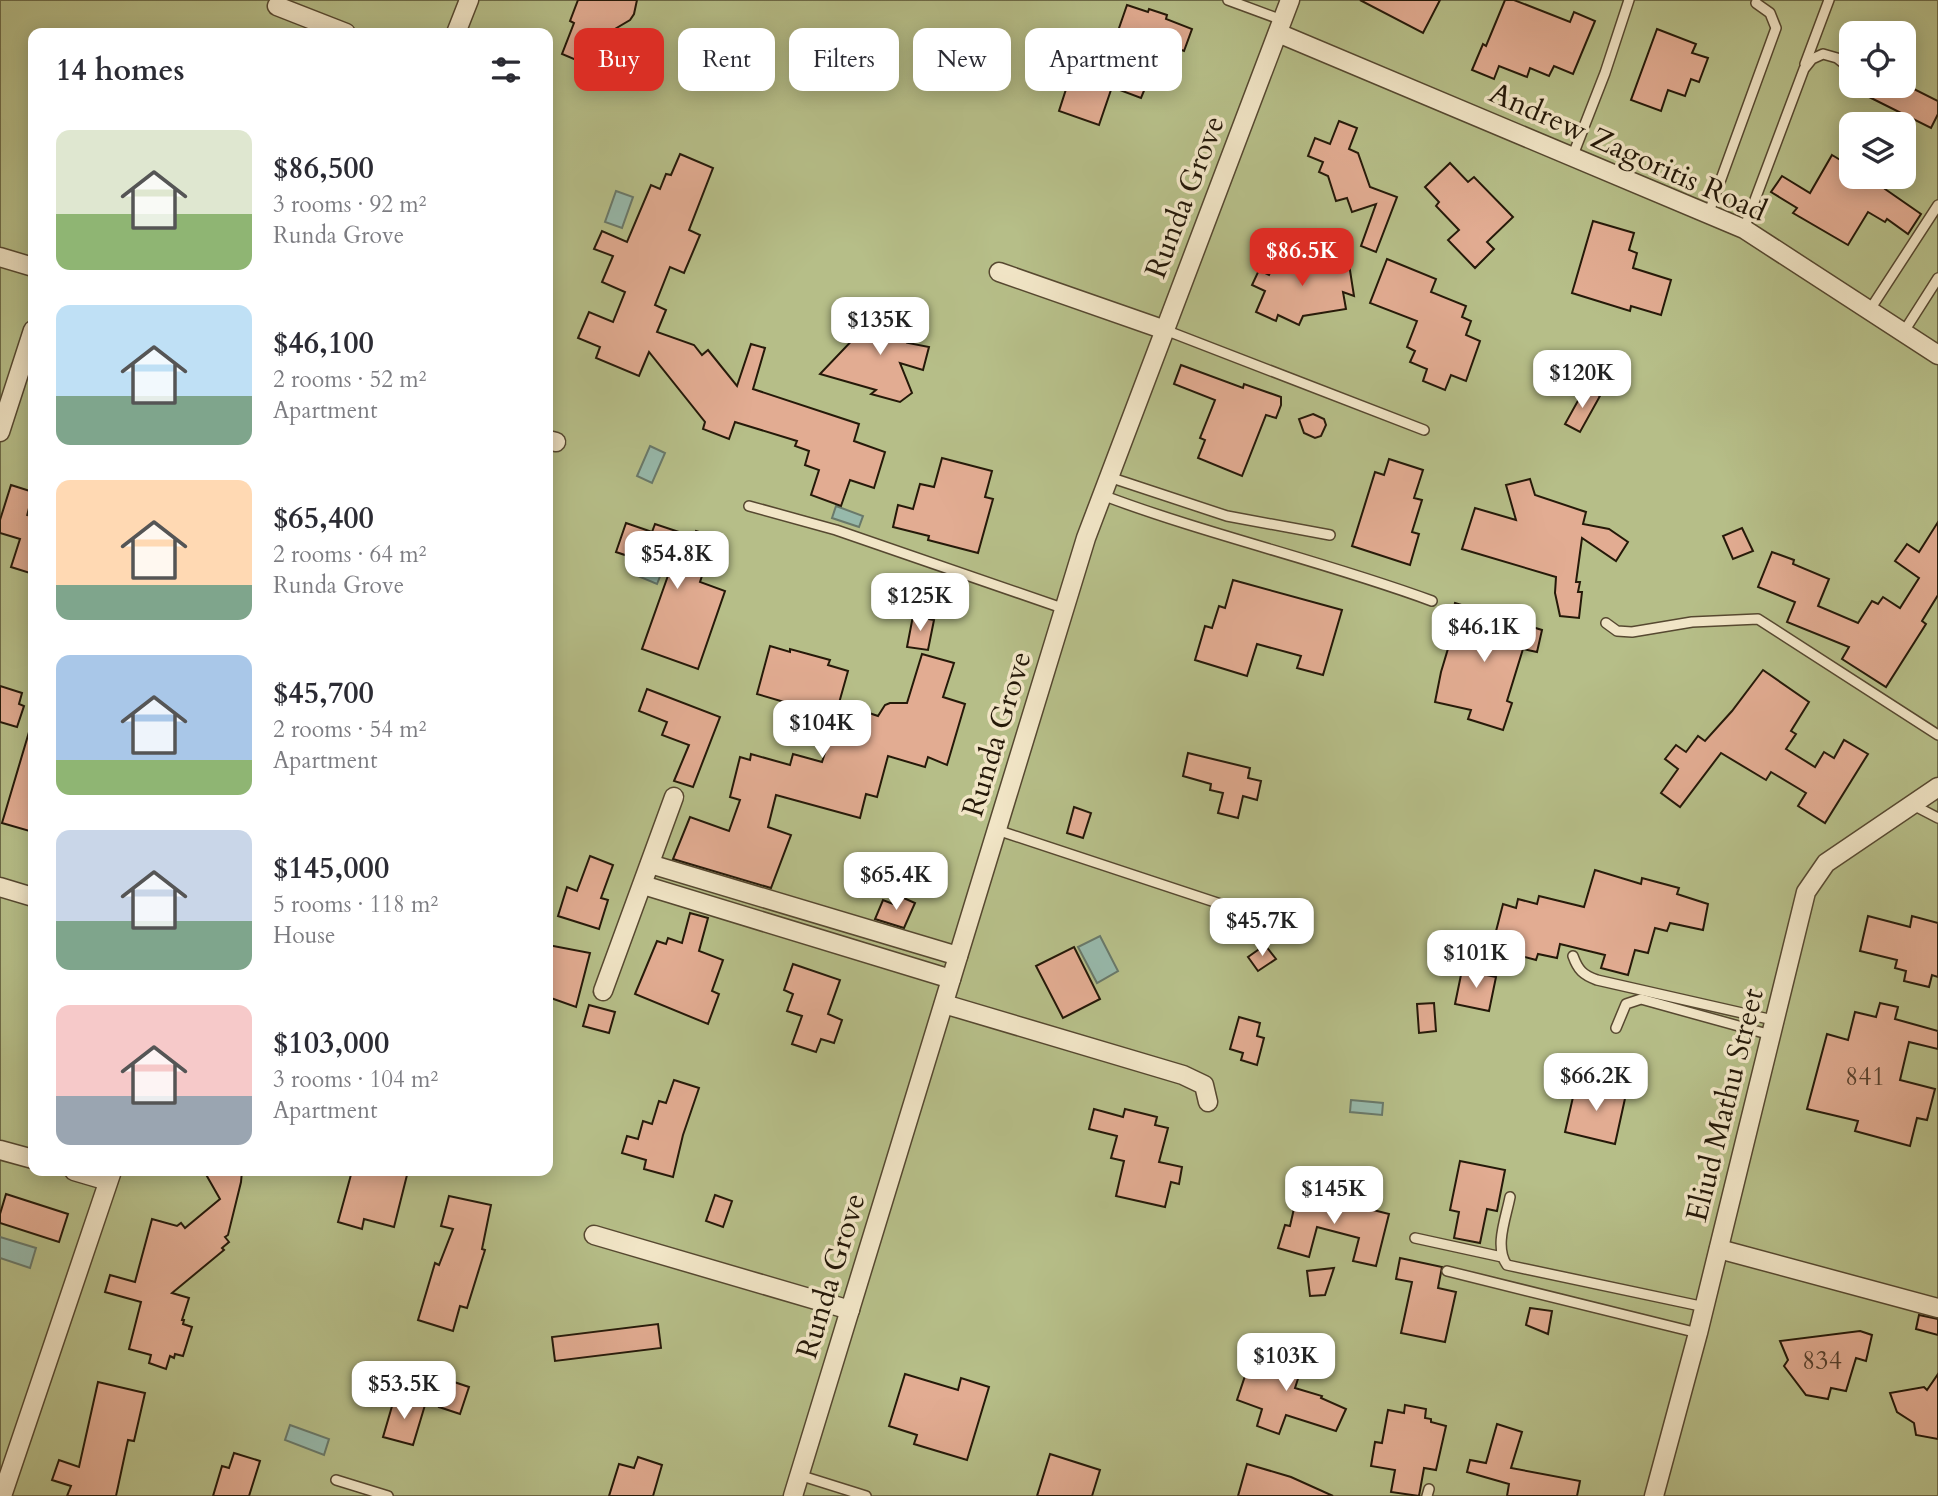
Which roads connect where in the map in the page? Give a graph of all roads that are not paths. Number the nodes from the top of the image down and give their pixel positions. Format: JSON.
{"nodes":[{"id":1,"x":469,"y":0,"type":"edge"},
{"id":2,"x":1228,"y":0,"type":"edge"},
{"id":3,"x":1290,"y":0,"type":"edge"},
{"id":4,"x":1629,"y":0,"type":"edge"},
{"id":5,"x":1829,"y":0,"type":"edge"},
{"id":6,"x":1756,"y":3,"type":"dead end"},
{"id":7,"x":276,"y":6,"type":"dead end"},
{"id":8,"x":1280,"y":27,"type":"junction"},
{"id":9,"x":333,"y":28,"type":"edge"},
{"id":10,"x":458,"y":28,"type":"edge"},
{"id":11,"x":1839,"y":60,"type":"edge"},
{"id":12,"x":1804,"y":69,"type":"junction"},
{"id":13,"x":1573,"y":155,"type":"junction"},
{"id":14,"x":1938,"y":205,"type":"edge"},
{"id":15,"x":1709,"y":212,"type":"junction"},
{"id":16,"x":1744,"y":229,"type":"junction"},
{"id":17,"x":0,"y":257,"type":"edge"},
{"id":18,"x":28,"y":265,"type":"edge"},
{"id":19,"x":999,"y":272,"type":"dead end"},
{"id":20,"x":1938,"y":278,"type":"edge"},
{"id":21,"x":1869,"y":311,"type":"junction"},
{"id":22,"x":1165,"y":330,"type":"junction"},
{"id":23,"x":1903,"y":332,"type":"junction"},
{"id":24,"x":28,"y":345,"type":"edge"},
{"id":25,"x":1938,"y":355,"type":"edge"},
{"id":26,"x":1424,"y":430,"type":"dead end"},
{"id":27,"x":0,"y":432,"type":"edge"},
{"id":28,"x":1109,"y":477,"type":"junction"},
{"id":29,"x":1102,"y":495,"type":"junction"},
{"id":30,"x":749,"y":506,"type":"dead end"},
{"id":31,"x":1330,"y":536,"type":"dead end"},
{"id":32,"x":1432,"y":601,"type":"dead end"},
{"id":33,"x":1065,"y":609,"type":"junction"},
{"id":34,"x":1605,"y":623,"type":"dead end"},
{"id":35,"x":1938,"y":735,"type":"edge"},
{"id":36,"x":1938,"y":787,"type":"edge"},
{"id":37,"x":674,"y":797,"type":"dead end"},
{"id":38,"x":1913,"y":805,"type":"junction"},
{"id":39,"x":1938,"y":818,"type":"edge"},
{"id":40,"x":997,"y":830,"type":"junction"},
{"id":41,"x":650,"y":864,"type":"junction"},
{"id":42,"x":643,"y":884,"type":"junction"},
{"id":43,"x":0,"y":887,"type":"edge"},
{"id":44,"x":28,"y":895,"type":"edge"},
{"id":45,"x":1275,"y":922,"type":"dead end"},
{"id":46,"x":958,"y":956,"type":"junction"},
{"id":47,"x":1573,"y":956,"type":"dead end"},
{"id":48,"x":951,"y":979,"type":"junction"},
{"id":49,"x":603,"y":991,"type":"dead end"},
{"id":50,"x":944,"y":1004,"type":"junction"},
{"id":51,"x":1616,"y":1028,"type":"dead end"},
{"id":52,"x":1772,"y":1028,"type":"junction"},
{"id":53,"x":1208,"y":1102,"type":"dead end"},
{"id":54,"x":0,"y":1150,"type":"edge"},
{"id":55,"x":28,"y":1158,"type":"edge"},
{"id":56,"x":110,"y":1176,"type":"edge"},
{"id":57,"x":1510,"y":1197,"type":"dead end"},
{"id":58,"x":594,"y":1236,"type":"dead end"},
{"id":59,"x":1415,"y":1238,"type":"dead end"},
{"id":60,"x":1718,"y":1250,"type":"junction"},
{"id":61,"x":1502,"y":1257,"type":"junction"},
{"id":62,"x":1447,"y":1271,"type":"dead end"},
{"id":63,"x":1704,"y":1307,"type":"junction"},
{"id":64,"x":1938,"y":1308,"type":"edge"},
{"id":65,"x":850,"y":1310,"type":"junction"},
{"id":66,"x":1698,"y":1333,"type":"junction"},
{"id":67,"x":799,"y":1475,"type":"junction"},
{"id":68,"x":336,"y":1480,"type":"dead end"},
{"id":69,"x":2,"y":1496,"type":"edge"},
{"id":70,"x":388,"y":1496,"type":"edge"},
{"id":71,"x":793,"y":1496,"type":"edge"},
{"id":72,"x":866,"y":1496,"type":"edge"},
{"id":73,"x":1654,"y":1496,"type":"edge"}],
"edges":[{"from":1,"to":10,"type":"street"},
{"from":2,"to":8,"type":"lane"},
{"from":3,"to":8,"type":"street","name":"Runda Grove"},
{"from":4,"to":13,"type":"lane"},
{"from":5,"to":12,"type":"lane"},
{"from":6,"to":15,"type":"lane"},
{"from":7,"to":9,"type":"street"},
{"from":8,"to":13,"type":"street","name":"Andrew Zagoritis Road"},
{"from":8,"to":22,"type":"street","name":"Runda Grove"},
{"from":11,"to":12,"type":"lane"},
{"from":12,"to":16,"type":"lane"},
{"from":13,"to":15,"type":"street","name":"Andrew Zagoritis Road"},
{"from":14,"to":21,"type":"lane"},
{"from":15,"to":16,"type":"street","name":"Andrew Zagoritis Road"},
{"from":16,"to":21,"type":"street","name":"Andrew Zagoritis Road"},
{"from":17,"to":18,"type":"street"},
{"from":19,"to":22,"type":"street"},
{"from":20,"to":23,"type":"lane"},
{"from":21,"to":23,"type":"street","name":"Andrew Zagoritis Road"},
{"from":22,"to":26,"type":"lane"},
{"from":22,"to":28,"type":"street","name":"Runda Grove"},
{"from":23,"to":25,"type":"street","name":"Andrew Zagoritis Road"},
{"from":24,"to":27,"type":"street"},
{"from":28,"to":29,"type":"street","name":"Runda Grove"},
{"from":28,"to":31,"type":"lane"},
{"from":29,"to":32,"type":"lane"},
{"from":29,"to":33,"type":"street","name":"Runda Grove"},
{"from":30,"to":33,"type":"lane"},
{"from":33,"to":40,"type":"street","name":"Runda Grove"},
{"from":34,"to":35,"type":"lane"},
{"from":36,"to":38,"type":"street","name":"Eliud Mathu Street"},
{"from":37,"to":41,"type":"street"},
{"from":38,"to":39,"type":"lane"},
{"from":38,"to":52,"type":"street","name":"Eliud Mathu Street"},
{"from":40,"to":45,"type":"lane"},
{"from":40,"to":46,"type":"street","name":"Runda Grove"},
{"from":41,"to":42,"type":"street"},
{"from":41,"to":46,"type":"street"},
{"from":42,"to":48,"type":"street"},
{"from":42,"to":49,"type":"street"},
{"from":43,"to":44,"type":"street"},
{"from":46,"to":48,"type":"street","name":"Runda Grove"},
{"from":47,"to":52,"type":"lane"},
{"from":48,"to":50,"type":"street","name":"Runda Grove"},
{"from":50,"to":53,"type":"street"},
{"from":50,"to":65,"type":"street","name":"Runda Grove"},
{"from":51,"to":52,"type":"lane"},
{"from":52,"to":60,"type":"street","name":"Eliud Mathu Street"},
{"from":54,"to":55,"type":"street"},
{"from":56,"to":69,"type":"street"},
{"from":57,"to":61,"type":"lane"},
{"from":58,"to":65,"type":"street"},
{"from":59,"to":61,"type":"lane"},
{"from":60,"to":63,"type":"street","name":"Eliud Mathu Street"},
{"from":60,"to":64,"type":"street"},
{"from":61,"to":63,"type":"lane"},
{"from":62,"to":66,"type":"lane"},
{"from":63,"to":66,"type":"street","name":"Eliud Mathu Street"},
{"from":65,"to":67,"type":"street","name":"Runda Grove"},
{"from":66,"to":73,"type":"street","name":"Eliud Mathu Street"},
{"from":67,"to":71,"type":"street","name":"Runda Grove"},
{"from":67,"to":72,"type":"lane"},
{"from":68,"to":70,"type":"lane"}]}
